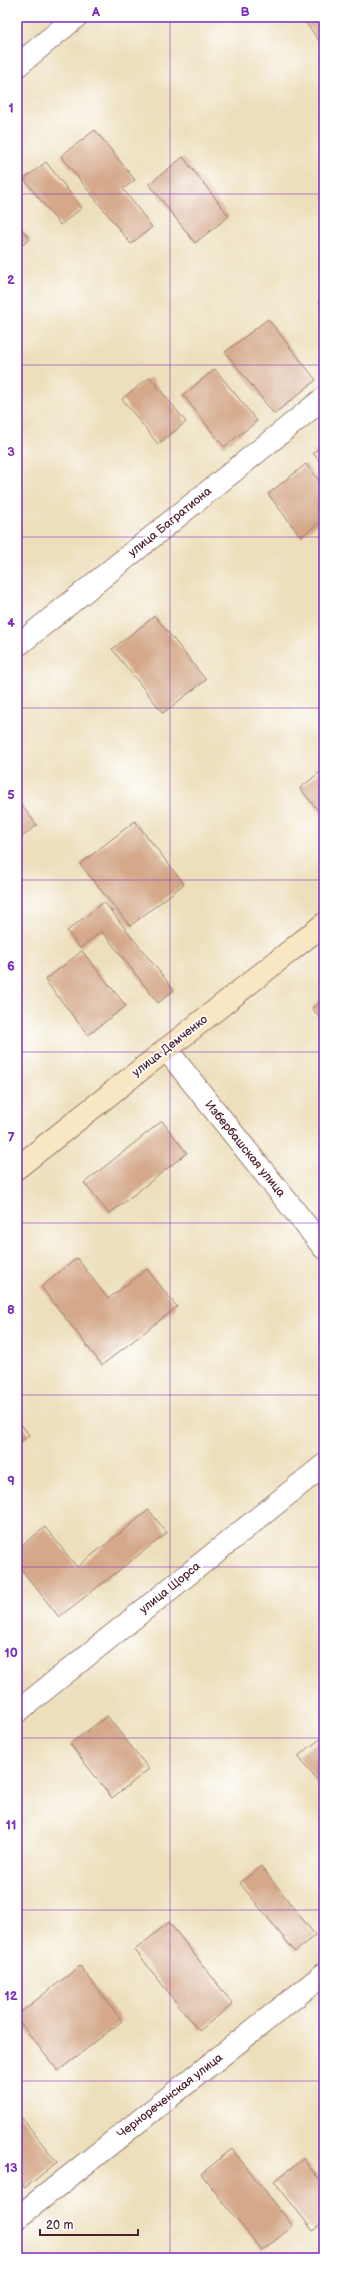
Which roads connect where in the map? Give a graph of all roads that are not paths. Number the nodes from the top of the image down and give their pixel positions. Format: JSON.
{"nodes":[{"id":1,"x":76,"y":17,"type":"edge"},
{"id":2,"x":17,"y":66,"type":"edge"},
{"id":3,"x":324,"y":398,"type":"edge"},
{"id":4,"x":17,"y":646,"type":"edge"},
{"id":5,"x":324,"y":924,"type":"edge"},
{"id":6,"x":166,"y":1049,"type":"junction"},
{"id":7,"x":17,"y":1168,"type":"edge"},
{"id":8,"x":324,"y":1248,"type":"edge"},
{"id":9,"x":324,"y":1464,"type":"edge"},
{"id":10,"x":17,"y":1712,"type":"edge"},
{"id":11,"x":324,"y":1974,"type":"edge"},
{"id":12,"x":17,"y":2218,"type":"edge"}],
"edges":[{"from":1,"to":2,"type":"street"},
{"from":3,"to":4,"type":"street","name":"улица Багратиона"},
{"from":5,"to":6,"type":"street","name":"улица Демченко"},
{"from":6,"to":7,"type":"street","name":"улица Демченко"},
{"from":6,"to":8,"type":"street","name":"Избербашская улица"},
{"from":9,"to":10,"type":"street","name":"улица Щорса"},
{"from":11,"to":12,"type":"street","name":"Чернореченская улица"}]}
